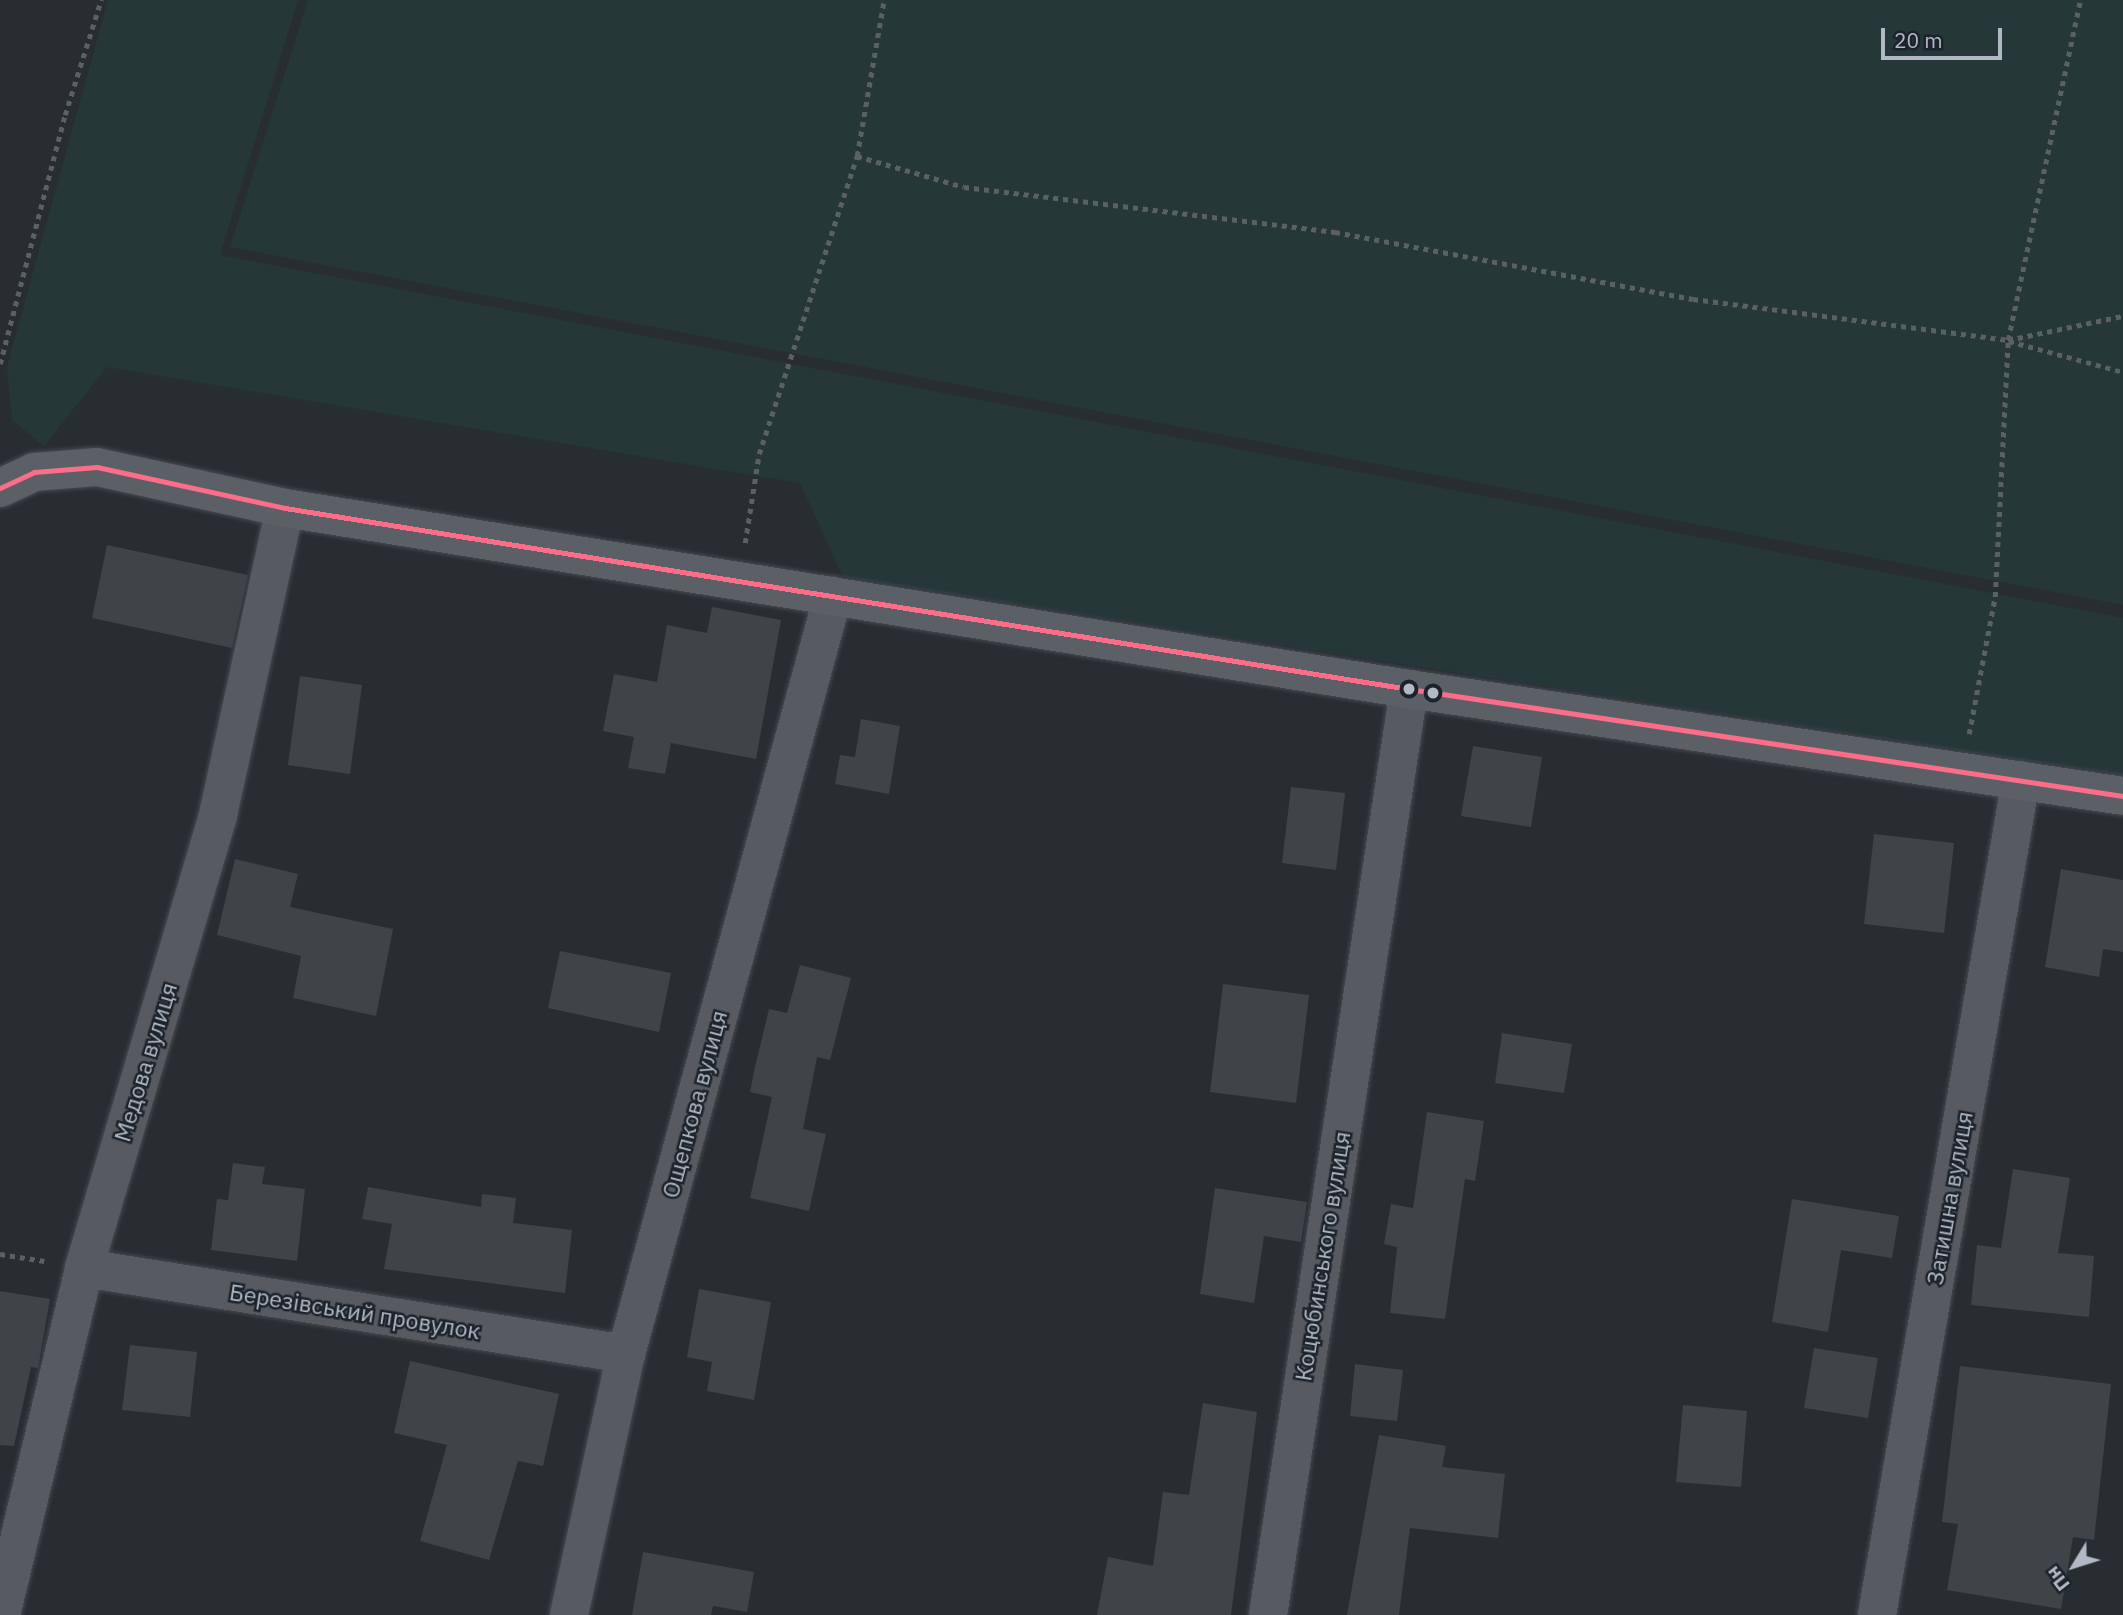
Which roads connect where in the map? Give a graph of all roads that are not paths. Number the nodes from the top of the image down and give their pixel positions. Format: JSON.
{"nodes":[{"id":1,"x":0,"y":488,"type":"edge"},
{"id":2,"x":285,"y":508,"type":"junction"},
{"id":3,"x":833,"y":596,"type":"junction"},
{"id":4,"x":1409,"y":689,"type":"junction"},
{"id":5,"x":2021,"y":780,"type":"junction"},
{"id":6,"x":2123,"y":796,"type":"edge"},
{"id":7,"x":84,"y":1268,"type":"junction"},
{"id":8,"x":626,"y":1353,"type":"junction"},
{"id":9,"x":1,"y":1615,"type":"edge"},
{"id":10,"x":569,"y":1615,"type":"edge"},
{"id":11,"x":1268,"y":1615,"type":"edge"},
{"id":12,"x":1877,"y":1615,"type":"edge"}],
"edges":[{"from":1,"to":2,"type":"street"},
{"from":2,"to":3,"type":"street"},
{"from":2,"to":7,"type":"street","name":"Медова вулиця"},
{"from":3,"to":4,"type":"street"},
{"from":3,"to":8,"type":"street","name":"Ощепкова вулиця"},
{"from":4,"to":5,"type":"street"},
{"from":4,"to":11,"type":"street","name":"Коцюбинського вулиця"},
{"from":5,"to":6,"type":"street"},
{"from":5,"to":12,"type":"street","name":"Затишна вулиця"},
{"from":7,"to":8,"type":"street","name":"Березівський провулок"},
{"from":7,"to":9,"type":"street","name":"Медова вулиця"},
{"from":8,"to":10,"type":"street","name":"Ощепкова вулиця"}]}
